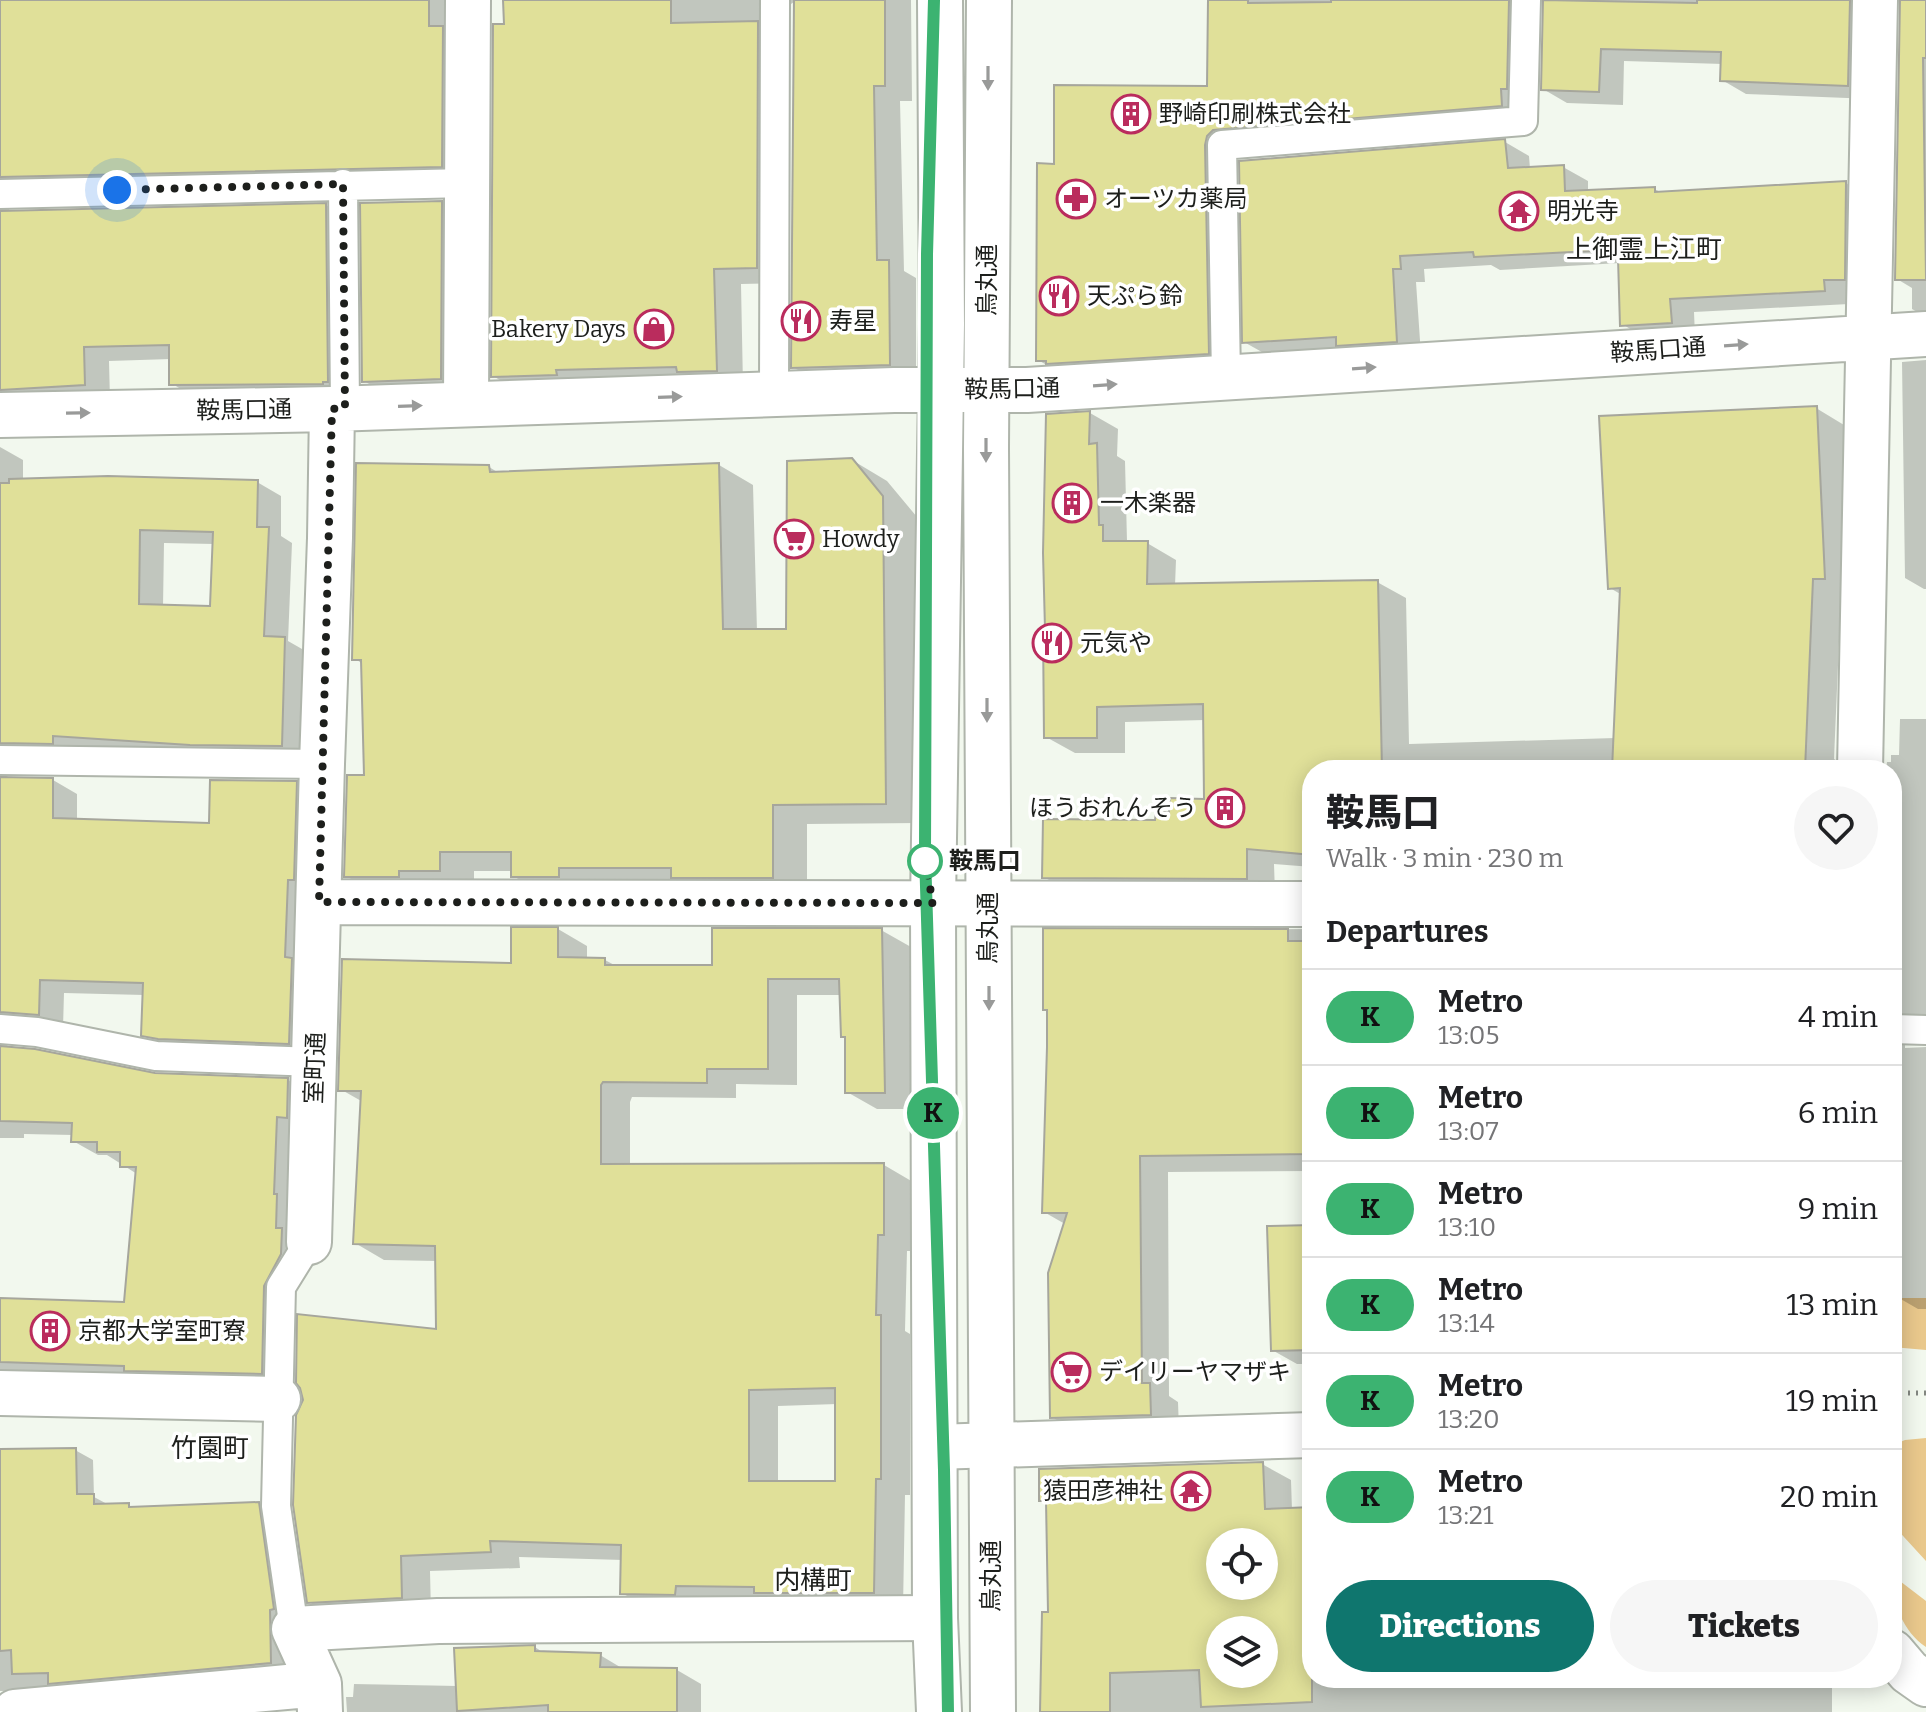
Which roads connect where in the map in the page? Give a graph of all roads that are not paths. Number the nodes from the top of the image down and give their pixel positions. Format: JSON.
{"nodes":[{"id":1,"x":468,"y":0,"type":"edge"},
{"id":2,"x":775,"y":0,"type":"edge"},
{"id":3,"x":940,"y":0,"type":"edge"},
{"id":4,"x":989,"y":0,"type":"edge"},
{"id":5,"x":1526,"y":0,"type":"edge"},
{"id":6,"x":1875,"y":0,"type":"edge"},
{"id":7,"x":467,"y":183,"type":"junction"},
{"id":8,"x":343,"y":184,"type":"junction"},
{"id":9,"x":0,"y":194,"type":"edge"},
{"id":10,"x":1926,"y":334,"type":"edge"},
{"id":11,"x":1868,"y":336,"type":"junction"},
{"id":12,"x":1226,"y":377,"type":"junction"},
{"id":13,"x":941,"y":390,"type":"junction"},
{"id":14,"x":987,"y":390,"type":"junction"},
{"id":15,"x":774,"y":394,"type":"junction"},
{"id":16,"x":466,"y":404,"type":"junction"},
{"id":17,"x":338,"y":408,"type":"junction"},
{"id":18,"x":0,"y":415,"type":"edge"},
{"id":19,"x":0,"y":760,"type":"edge"},
{"id":20,"x":1860,"y":760,"type":"edge"},
{"id":21,"x":322,"y":764,"type":"junction"},
{"id":22,"x":319,"y":902,"type":"junction"},
{"id":23,"x":933,"y":903,"type":"junction"},
{"id":24,"x":988,"y":903,"type":"junction"},
{"id":25,"x":1302,"y":904,"type":"edge"},
{"id":26,"x":0,"y":1029,"type":"edge"},
{"id":27,"x":1902,"y":1029,"type":"edge"},
{"id":28,"x":1926,"y":1030,"type":"edge"},
{"id":29,"x":316,"y":1062,"type":"junction"},
{"id":30,"x":309,"y":1242,"type":"joint"},
{"id":31,"x":0,"y":1393,"type":"edge"},
{"id":32,"x":278,"y":1399,"type":"junction"},
{"id":33,"x":1302,"y":1435,"type":"edge"},
{"id":34,"x":990,"y":1445,"type":"junction"},
{"id":35,"x":935,"y":1447,"type":"junction"},
{"id":36,"x":935,"y":1618,"type":"junction"},
{"id":37,"x":294,"y":1629,"type":"junction"},
{"id":38,"x":1902,"y":1664,"type":"edge"},
{"id":39,"x":1926,"y":1684,"type":"edge"},
{"id":40,"x":319,"y":1698,"type":"edge"},
{"id":41,"x":15,"y":1712,"type":"edge"},
{"id":42,"x":939,"y":1712,"type":"edge"},
{"id":43,"x":993,"y":1712,"type":"edge"}],
"edges":[{"from":1,"to":7,"type":"main road"},
{"from":2,"to":15,"type":"lane"},
{"from":3,"to":13,"type":"main road","name":"烏丸通"},
{"from":4,"to":14,"type":"main road","name":"烏丸通","one_way":true},
{"from":5,"to":12,"type":"lane"},
{"from":6,"to":11,"type":"main road"},
{"from":7,"to":8,"type":"lane"},
{"from":7,"to":16,"type":"main road"},
{"from":8,"to":9,"type":"lane"},
{"from":8,"to":17,"type":"lane"},
{"from":10,"to":11,"type":"main road","name":"鞍馬口通"},
{"from":12,"to":11,"type":"main road","name":"鞍馬口通","one_way":true},
{"from":11,"to":20,"type":"main road"},
{"from":14,"to":12,"type":"main road","name":"鞍馬口通","one_way":true},
{"from":13,"to":14,"type":"main road","name":"鞍馬口通"},
{"from":13,"to":15,"type":"main road","name":"鞍馬口通"},
{"from":13,"to":23,"type":"main road","name":"烏丸通"},
{"from":14,"to":24,"type":"main road","name":"烏丸通","one_way":true},
{"from":16,"to":15,"type":"main road","name":"鞍馬口通","one_way":true},
{"from":17,"to":16,"type":"main road","name":"鞍馬口通","one_way":true},
{"from":18,"to":17,"type":"main road","name":"鞍馬口通","one_way":true},
{"from":17,"to":21,"type":"main road","name":"室町通"},
{"from":19,"to":21,"type":"lane"},
{"from":21,"to":22,"type":"main road","name":"室町通"},
{"from":22,"to":23,"type":"main road"},
{"from":22,"to":29,"type":"main road","name":"室町通"},
{"from":23,"to":24,"type":"main road"},
{"from":23,"to":35,"type":"main road","name":"烏丸通"},
{"from":24,"to":25,"type":"main road"},
{"from":24,"to":34,"type":"main road","name":"烏丸通","one_way":true},
{"from":26,"to":29,"type":"lane"},
{"from":27,"to":28,"type":"lane"},
{"from":29,"to":30,"type":"main road","name":"室町通"},
{"from":30,"to":32,"type":"lane","name":"室町通"},
{"from":31,"to":32,"type":"main road"},
{"from":32,"to":37,"type":"lane","name":"室町通"},
{"from":33,"to":34,"type":"main road"},
{"from":34,"to":35,"type":"main road"},
{"from":34,"to":43,"type":"main road","name":"烏丸通"},
{"from":35,"to":36,"type":"main road","name":"烏丸通"},
{"from":36,"to":37,"type":"main road"},
{"from":36,"to":42,"type":"main road","name":"烏丸通"},
{"from":37,"to":40,"type":"main road","name":"室町通"},
{"from":38,"to":39,"type":"main road"},
{"from":40,"to":41,"type":"main road"}]}
